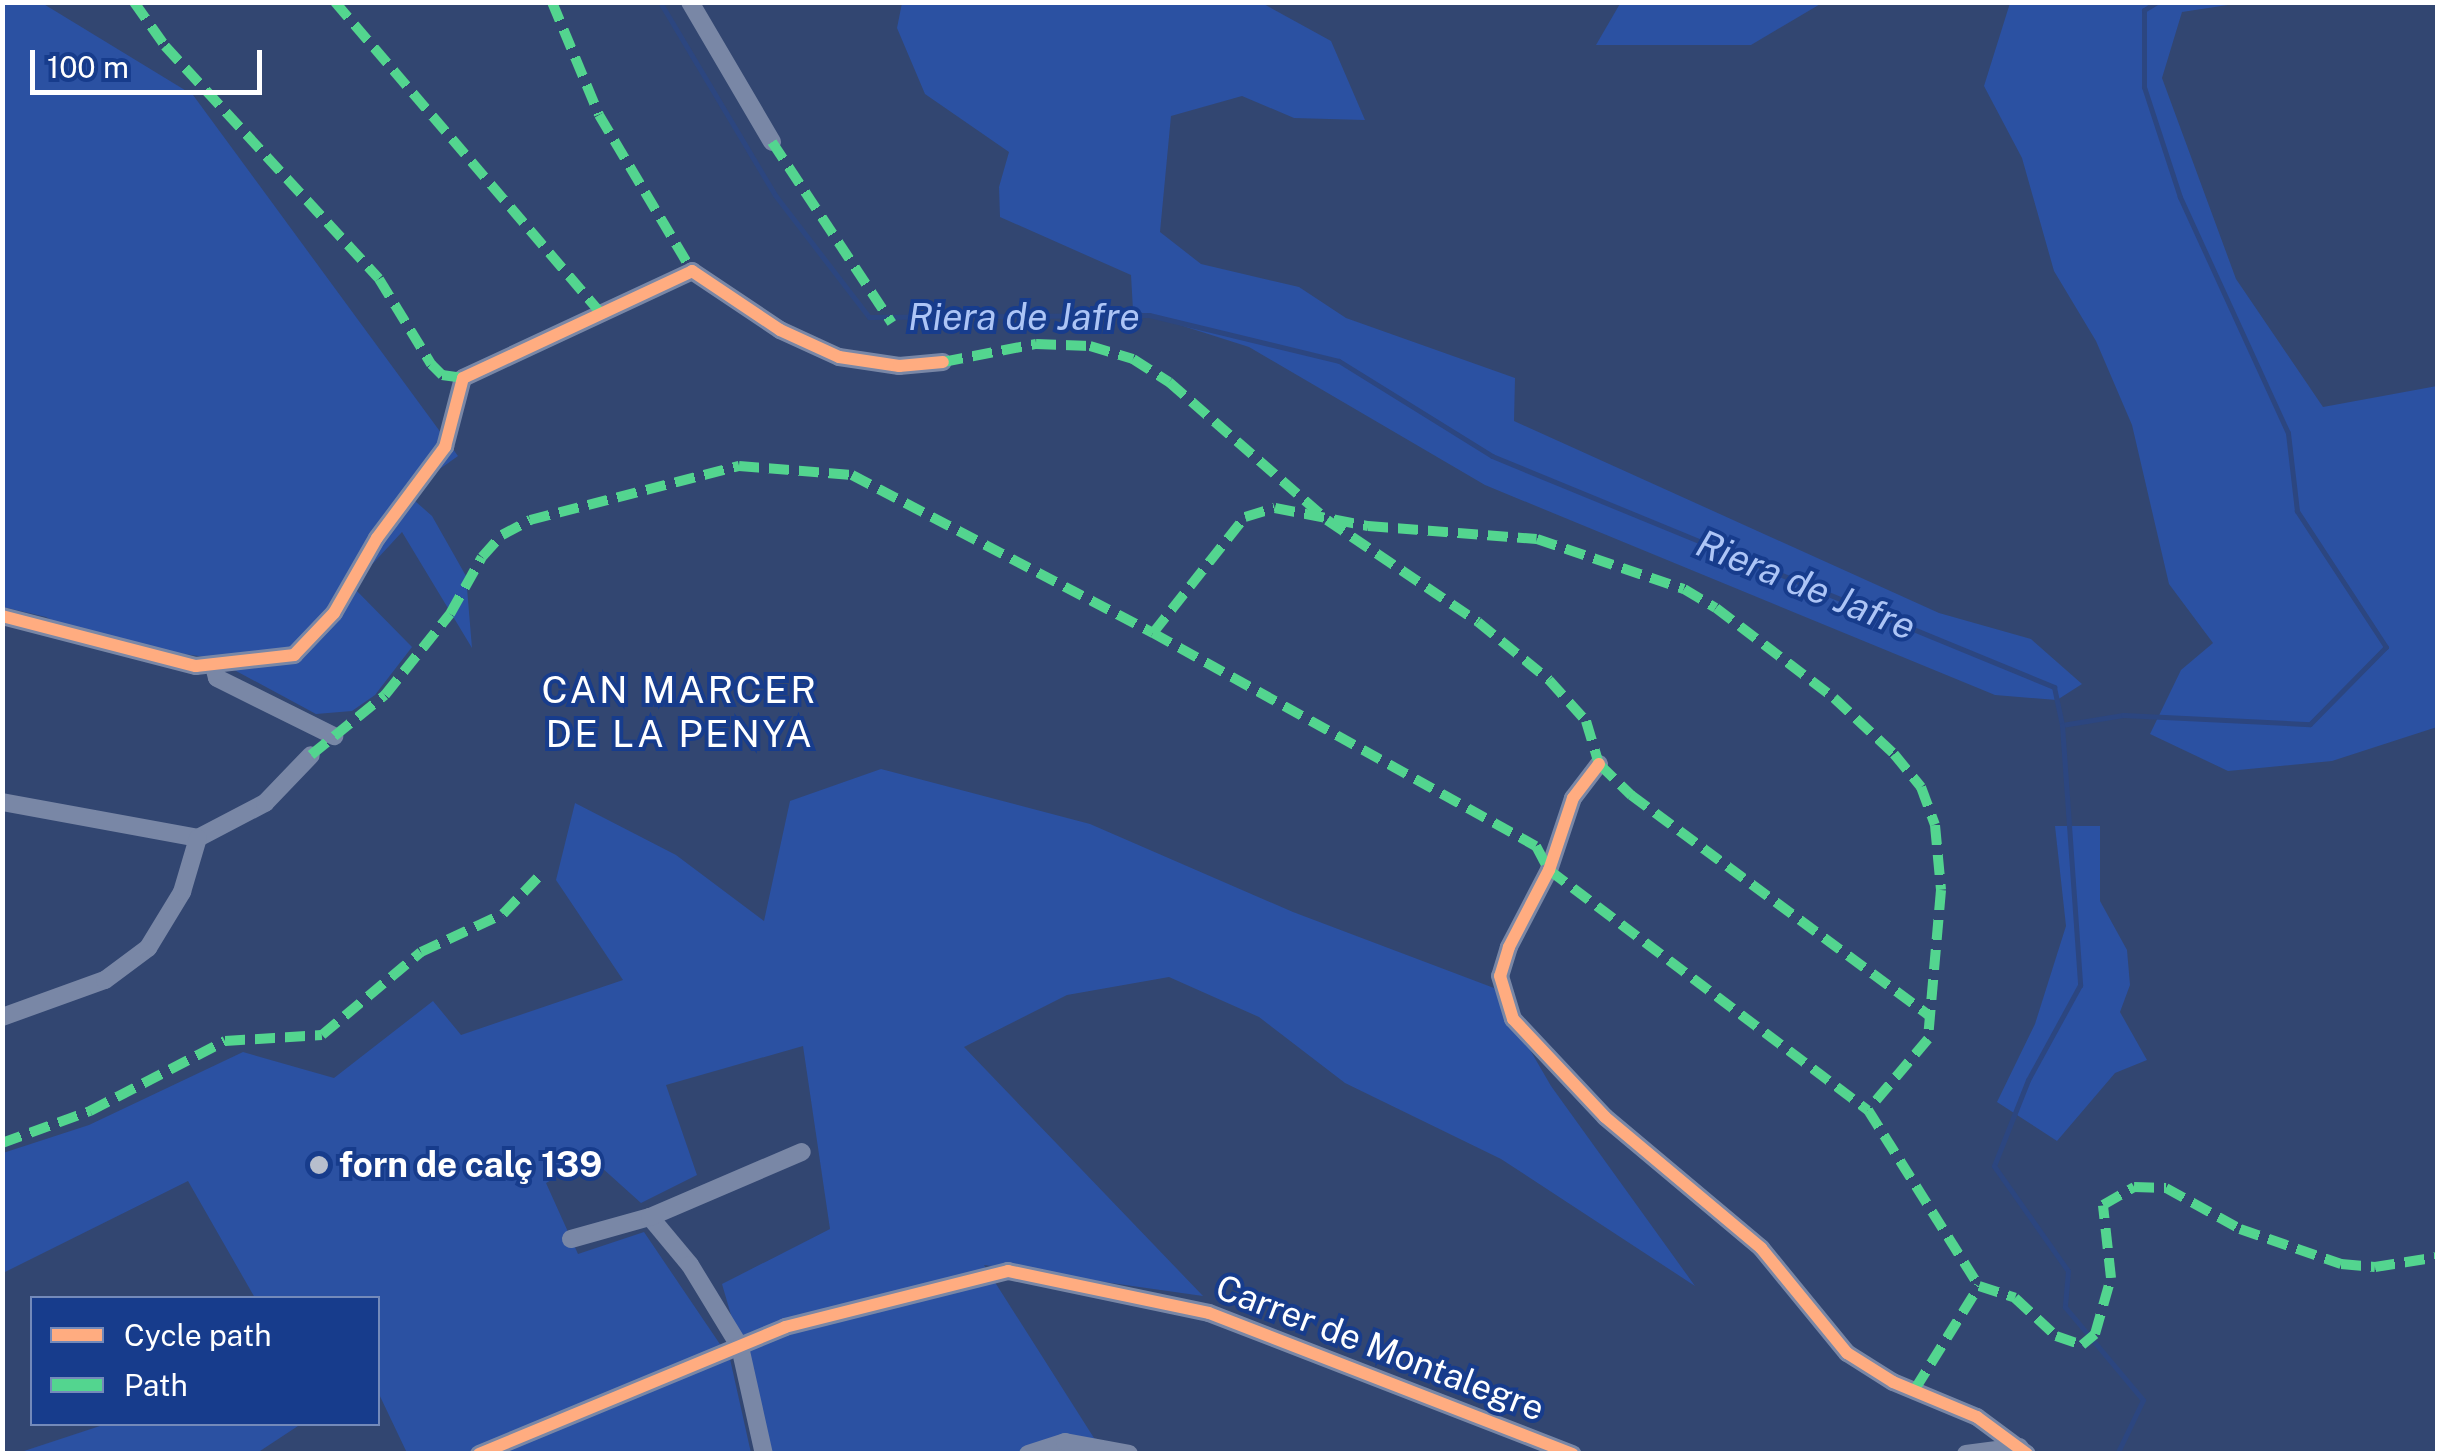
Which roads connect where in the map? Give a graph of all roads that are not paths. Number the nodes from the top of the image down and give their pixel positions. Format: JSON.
{"nodes":[{"id":1,"x":690,"y":2,"type":"edge"},
{"id":2,"x":772,"y":142,"type":"dead end"},
{"id":3,"x":943,"y":362,"type":"dead end"},
{"id":4,"x":2,"y":616,"type":"edge"},
{"id":5,"x":214,"y":666,"type":"junction"},
{"id":6,"x":334,"y":736,"type":"dead end"},
{"id":7,"x":311,"y":756,"type":"dead end"},
{"id":8,"x":1599,"y":764,"type":"dead end"},
{"id":9,"x":2,"y":802,"type":"edge"},
{"id":10,"x":198,"y":838,"type":"junction"},
{"id":11,"x":2,"y":1017,"type":"edge"},
{"id":12,"x":802,"y":1152,"type":"dead end"},
{"id":13,"x":650,"y":1217,"type":"junction"},
{"id":14,"x":571,"y":1239,"type":"dead end"},
{"id":15,"x":740,"y":1347,"type":"junction"},
{"id":16,"x":2023,"y":1450,"type":"edge"},
{"id":17,"x":479,"y":1454,"type":"edge"},
{"id":18,"x":764,"y":1454,"type":"edge"},
{"id":19,"x":1028,"y":1454,"type":"edge"},
{"id":20,"x":1128,"y":1454,"type":"edge"},
{"id":21,"x":1573,"y":1454,"type":"edge"},
{"id":22,"x":1966,"y":1454,"type":"edge"}],
"edges":[{"from":1,"to":2,"type":"street"},
{"from":3,"to":5,"type":"street"},
{"from":4,"to":5,"type":"street"},
{"from":5,"to":6,"type":"street"},
{"from":7,"to":10,"type":"street"},
{"from":8,"to":16,"type":"street"},
{"from":9,"to":10,"type":"street"},
{"from":10,"to":11,"type":"street"},
{"from":12,"to":13,"type":"street"},
{"from":13,"to":14,"type":"street"},
{"from":13,"to":15,"type":"street"},
{"from":15,"to":17,"type":"street","name":"Carrer de Montalegre"},
{"from":15,"to":18,"type":"street"},
{"from":15,"to":21,"type":"street","name":"Carrer de Montalegre"},
{"from":16,"to":22,"type":"street"},
{"from":19,"to":20,"type":"street"}]}
